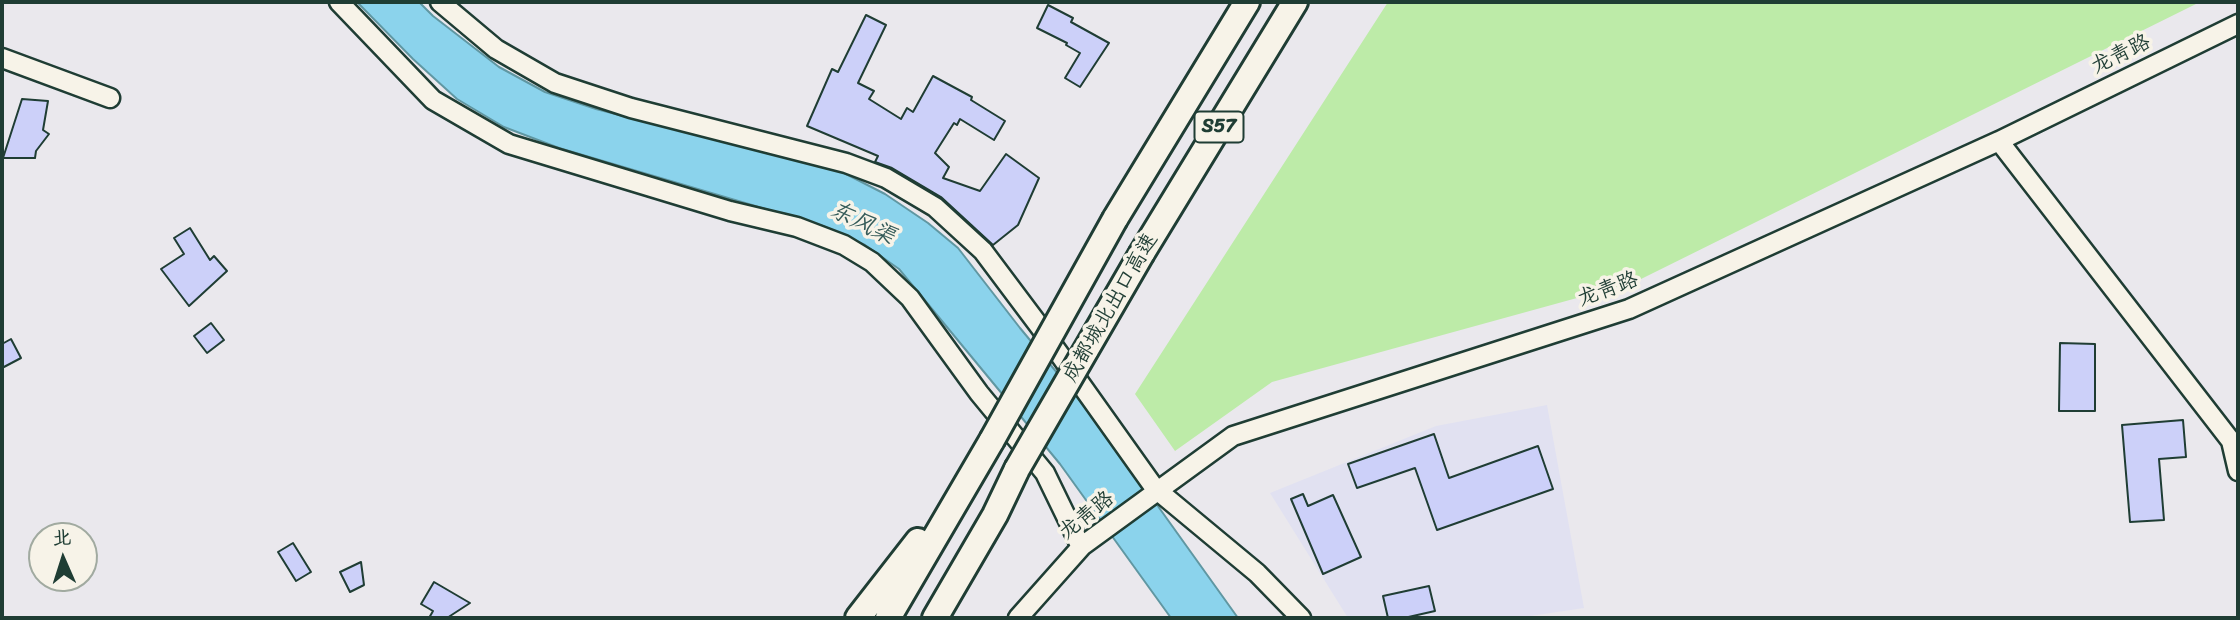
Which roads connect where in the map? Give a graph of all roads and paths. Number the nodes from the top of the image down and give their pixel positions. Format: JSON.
{"nodes":[{"id":1,"x":339,"y":2,"type":"edge"},
{"id":2,"x":440,"y":2,"type":"edge"},
{"id":3,"x":1247,"y":2,"type":"edge"},
{"id":4,"x":1295,"y":2,"type":"edge"},
{"id":5,"x":2238,"y":24,"type":"edge"},
{"id":6,"x":2,"y":58,"type":"edge"},
{"id":7,"x":110,"y":99,"type":"dead end"},
{"id":8,"x":1998,"y":141,"type":"junction"},
{"id":9,"x":986,"y":450,"type":"junction"},
{"id":10,"x":2237,"y":463,"type":"edge"},
{"id":11,"x":1157,"y":490,"type":"junction"},
{"id":12,"x":995,"y":515,"type":"junction"},
{"id":13,"x":1082,"y":546,"type":"junction"},
{"id":14,"x":858,"y":618,"type":"edge"},
{"id":15,"x":888,"y":618,"type":"edge"},
{"id":16,"x":935,"y":618,"type":"edge"},
{"id":17,"x":953,"y":618,"type":"edge"},
{"id":18,"x":1018,"y":618,"type":"edge"},
{"id":19,"x":1301,"y":618,"type":"edge"}],
"edges":[{"from":1,"to":13,"type":"street"},
{"from":2,"to":11,"type":"street"},
{"from":3,"to":9,"type":"highway","name":"成都城北出口高速","number":"S57","bridge":true},
{"from":4,"to":12,"type":"highway","name":"成都城北出口高速","number":"S57","bridge":true},
{"from":5,"to":8,"type":"street","name":"龙青路"},
{"from":6,"to":7,"type":"street"},
{"from":8,"to":10,"type":"street"},
{"from":8,"to":11,"type":"street","name":"龙青路"},
{"from":9,"to":14,"type":"highway"},
{"from":9,"to":15,"type":"highway","name":"成都城北出口高速","number":"S57"},
{"from":11,"to":13,"type":"street","name":"龙青路"},
{"from":11,"to":19,"type":"street"},
{"from":12,"to":16,"type":"highway","name":"成都城北出口高速","number":"S57"},
{"from":12,"to":17,"type":"highway"},
{"from":13,"to":18,"type":"street","name":"龙青路"}]}
